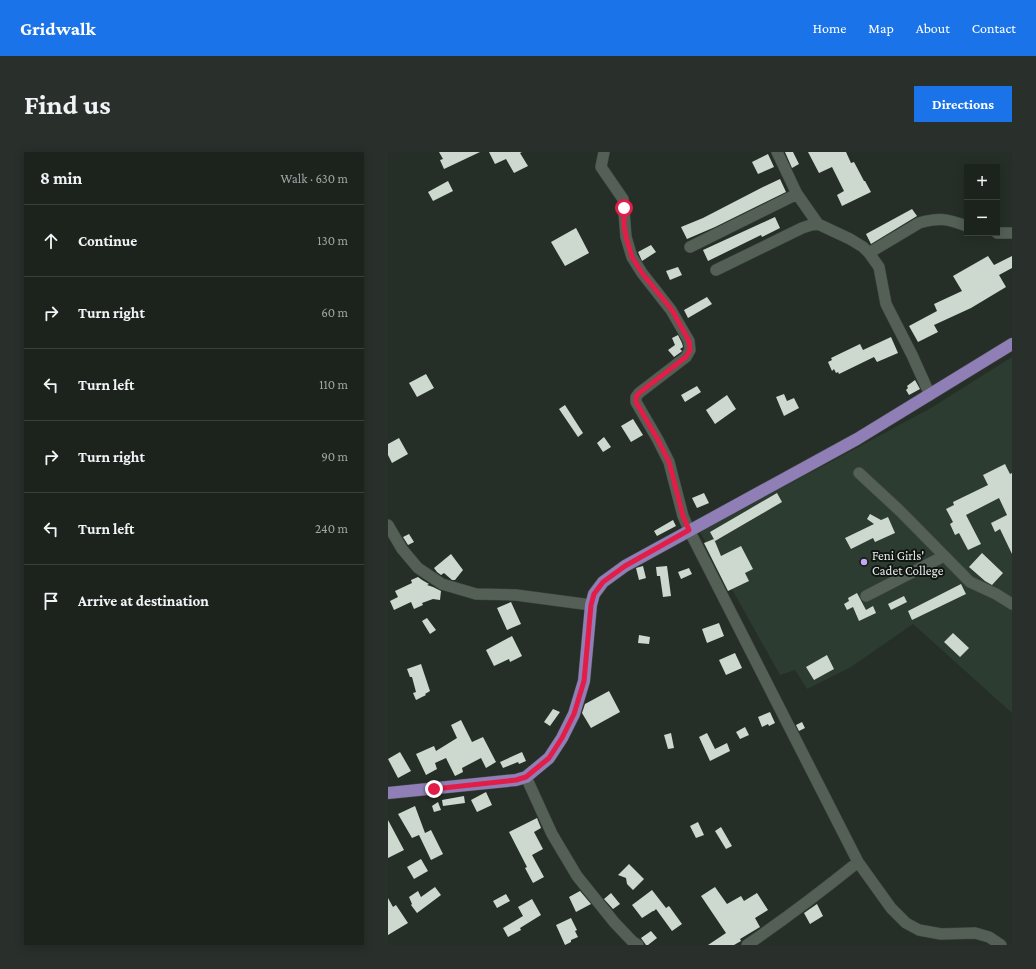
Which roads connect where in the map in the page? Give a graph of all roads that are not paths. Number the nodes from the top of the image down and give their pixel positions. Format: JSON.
{"nodes":[{"id":1,"x":604,"y":152,"type":"edge"},
{"id":2,"x":776,"y":152,"type":"edge"},
{"id":3,"x":797,"y":194,"type":"junction"},
{"id":4,"x":818,"y":224,"type":"junction"},
{"id":5,"x":964,"y":225,"type":"edge"},
{"id":6,"x":1000,"y":233,"type":"edge"},
{"id":7,"x":1012,"y":233,"type":"edge"},
{"id":8,"x":690,"y":247,"type":"dead end"},
{"id":9,"x":869,"y":252,"type":"junction"},
{"id":10,"x":716,"y":270,"type":"dead end"},
{"id":11,"x":1012,"y":344,"type":"edge"},
{"id":12,"x":930,"y":395,"type":"junction"},
{"id":13,"x":858,"y":473,"type":"dead end"},
{"id":14,"x":388,"y":525,"type":"edge"},
{"id":15,"x":689,"y":530,"type":"junction"},
{"id":16,"x":944,"y":556,"type":"junction"},
{"id":17,"x":866,"y":596,"type":"dead end"},
{"id":18,"x":1012,"y":603,"type":"edge"},
{"id":19,"x":591,"y":605,"type":"junction"},
{"id":20,"x":526,"y":777,"type":"junction"},
{"id":21,"x":388,"y":793,"type":"edge"},
{"id":22,"x":858,"y":862,"type":"junction"},
{"id":23,"x":631,"y":944,"type":"edge"},
{"id":24,"x":747,"y":945,"type":"edge"},
{"id":25,"x":1001,"y":945,"type":"edge"}],
"edges":[{"from":1,"to":15,"type":"street"},
{"from":2,"to":3,"type":"street"},
{"from":3,"to":4,"type":"street"},
{"from":3,"to":8,"type":"street"},
{"from":4,"to":9,"type":"street"},
{"from":4,"to":10,"type":"street"},
{"from":5,"to":9,"type":"street"},
{"from":6,"to":7,"type":"street"},
{"from":9,"to":12,"type":"street"},
{"from":11,"to":12,"type":"main road"},
{"from":12,"to":15,"type":"main road"},
{"from":13,"to":16,"type":"street"},
{"from":14,"to":19,"type":"street"},
{"from":15,"to":19,"type":"main road"},
{"from":15,"to":22,"type":"street"},
{"from":16,"to":17,"type":"street"},
{"from":16,"to":18,"type":"street"},
{"from":19,"to":20,"type":"main road"},
{"from":20,"to":21,"type":"main road"},
{"from":20,"to":23,"type":"street"},
{"from":22,"to":24,"type":"street"},
{"from":22,"to":25,"type":"street"}]}
